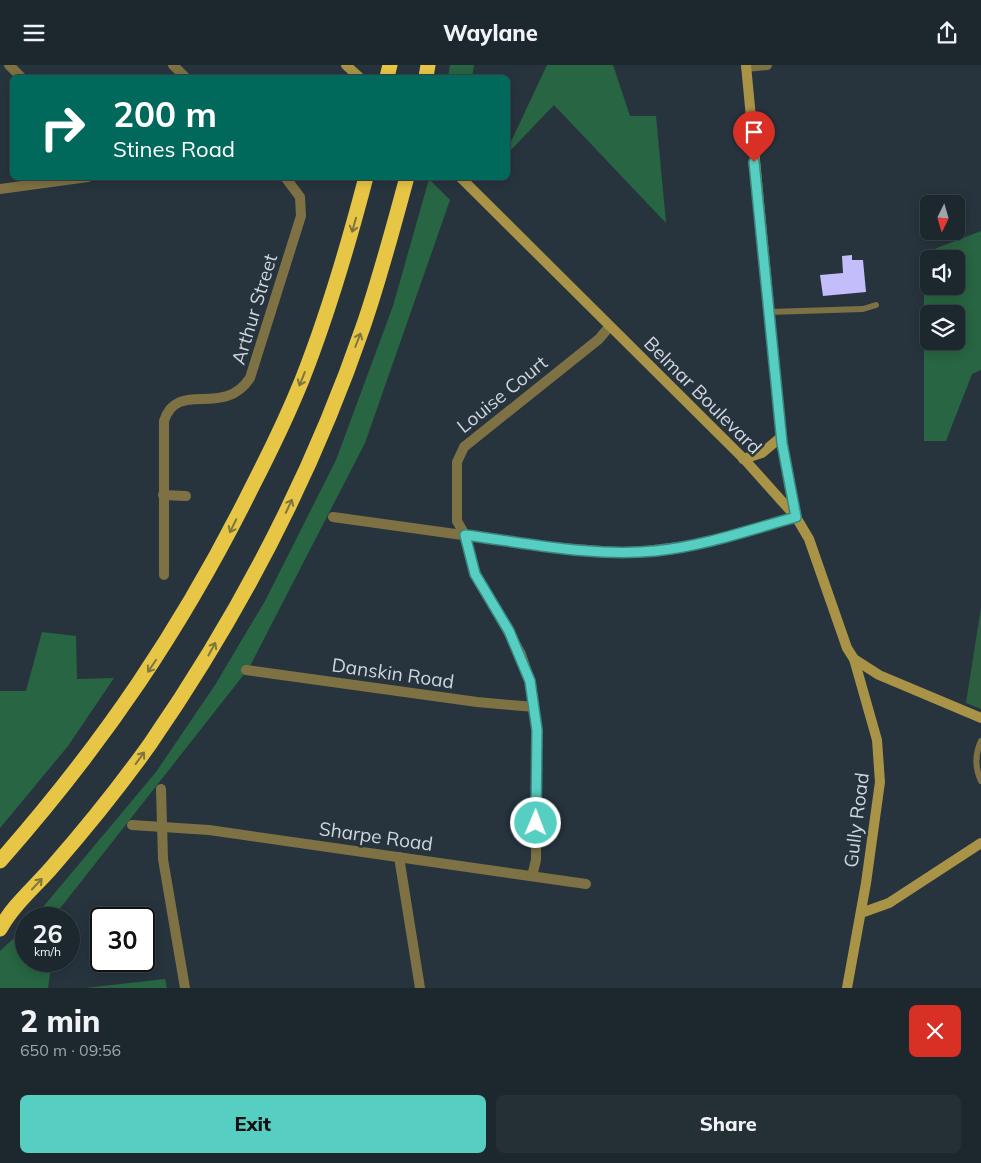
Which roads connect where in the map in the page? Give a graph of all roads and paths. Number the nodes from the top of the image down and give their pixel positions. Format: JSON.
{"nodes":[{"id":1,"x":9,"y":65,"type":"edge"},
{"id":2,"x":173,"y":65,"type":"edge"},
{"id":3,"x":346,"y":65,"type":"edge"},
{"id":4,"x":767,"y":65,"type":"edge"},
{"id":5,"x":746,"y":66,"type":"edge"},
{"id":6,"x":20,"y":75,"type":"edge"},
{"id":7,"x":183,"y":75,"type":"edge"},
{"id":8,"x":357,"y":75,"type":"edge"},
{"id":9,"x":66,"y":180,"type":"edge"},
{"id":10,"x":287,"y":180,"type":"edge"},
{"id":11,"x":365,"y":180,"type":"edge"},
{"id":12,"x":406,"y":180,"type":"edge"},
{"id":13,"x":463,"y":180,"type":"edge"},
{"id":14,"x":0,"y":189,"type":"edge"},
{"id":15,"x":876,"y":305,"type":"dead end"},
{"id":16,"x":769,"y":312,"type":"junction"},
{"id":17,"x":609,"y":327,"type":"junction"},
{"id":18,"x":781,"y":437,"type":"junction"},
{"id":19,"x":743,"y":459,"type":"junction"},
{"id":20,"x":163,"y":495,"type":"junction"},
{"id":21,"x":186,"y":495,"type":"dead end"},
{"id":22,"x":333,"y":517,"type":"dead end"},
{"id":23,"x":796,"y":517,"type":"junction"},
{"id":24,"x":465,"y":535,"type":"junction"},
{"id":25,"x":164,"y":575,"type":"dead end"},
{"id":26,"x":854,"y":659,"type":"junction"},
{"id":27,"x":246,"y":669,"type":"dead end"},
{"id":28,"x":534,"y":707,"type":"junction"},
{"id":29,"x":981,"y":718,"type":"edge"},
{"id":30,"x":981,"y":741,"type":"edge"},
{"id":31,"x":981,"y":781,"type":"edge"},
{"id":32,"x":161,"y":789,"type":"dead end"},
{"id":33,"x":132,"y":825,"type":"dead end"},
{"id":34,"x":161,"y":827,"type":"junction"},
{"id":35,"x":981,"y":843,"type":"edge"},
{"id":36,"x":399,"y":857,"type":"junction"},
{"id":37,"x":0,"y":861,"type":"edge"},
{"id":38,"x":532,"y":876,"type":"junction"},
{"id":39,"x":586,"y":884,"type":"dead end"},
{"id":40,"x":861,"y":913,"type":"junction"},
{"id":41,"x":2,"y":925,"type":"edge"},
{"id":42,"x":185,"y":988,"type":"edge"},
{"id":43,"x":420,"y":988,"type":"edge"},
{"id":44,"x":847,"y":988,"type":"edge"}],
"edges":[{"from":1,"to":6,"type":"street"},
{"from":2,"to":7,"type":"street"},
{"from":3,"to":8,"type":"street"},
{"from":4,"to":5,"type":"street"},
{"from":5,"to":16,"type":"street"},
{"from":9,"to":14,"type":"street"},
{"from":10,"to":20,"type":"street","name":"Arthur Street"},
{"from":11,"to":37,"type":"highway","one_way":true},
{"from":41,"to":12,"type":"highway","one_way":true},
{"from":13,"to":17,"type":"street","name":"Belmar Boulevard"},
{"from":15,"to":16,"type":"lane"},
{"from":16,"to":18,"type":"street"},
{"from":17,"to":19,"type":"street","name":"Belmar Boulevard"},
{"from":17,"to":24,"type":"street","name":"Louise Court"},
{"from":18,"to":19,"type":"street"},
{"from":18,"to":23,"type":"street"},
{"from":19,"to":23,"type":"street","name":"Belmar Boulevard"},
{"from":20,"to":21,"type":"street"},
{"from":20,"to":25,"type":"street","name":"Arthur Street"},
{"from":22,"to":24,"type":"street"},
{"from":23,"to":24,"type":"street"},
{"from":23,"to":26,"type":"street","name":"Belmar Boulevard"},
{"from":24,"to":28,"type":"street","name":"Louise Court"},
{"from":26,"to":29,"type":"street"},
{"from":26,"to":40,"type":"street","name":"Gully Road"},
{"from":27,"to":28,"type":"street","name":"Danskin Road"},
{"from":28,"to":38,"type":"street","name":"Louise Court"},
{"from":30,"to":31,"type":"lane"},
{"from":32,"to":34,"type":"street"},
{"from":33,"to":34,"type":"street","name":"Sharpe Road"},
{"from":34,"to":36,"type":"street","name":"Sharpe Road"},
{"from":34,"to":42,"type":"street"},
{"from":35,"to":40,"type":"street"},
{"from":36,"to":38,"type":"street","name":"Sharpe Road"},
{"from":36,"to":43,"type":"street"},
{"from":38,"to":39,"type":"street","name":"Sharpe Road"},
{"from":40,"to":44,"type":"street","name":"Gully Road"}]}
